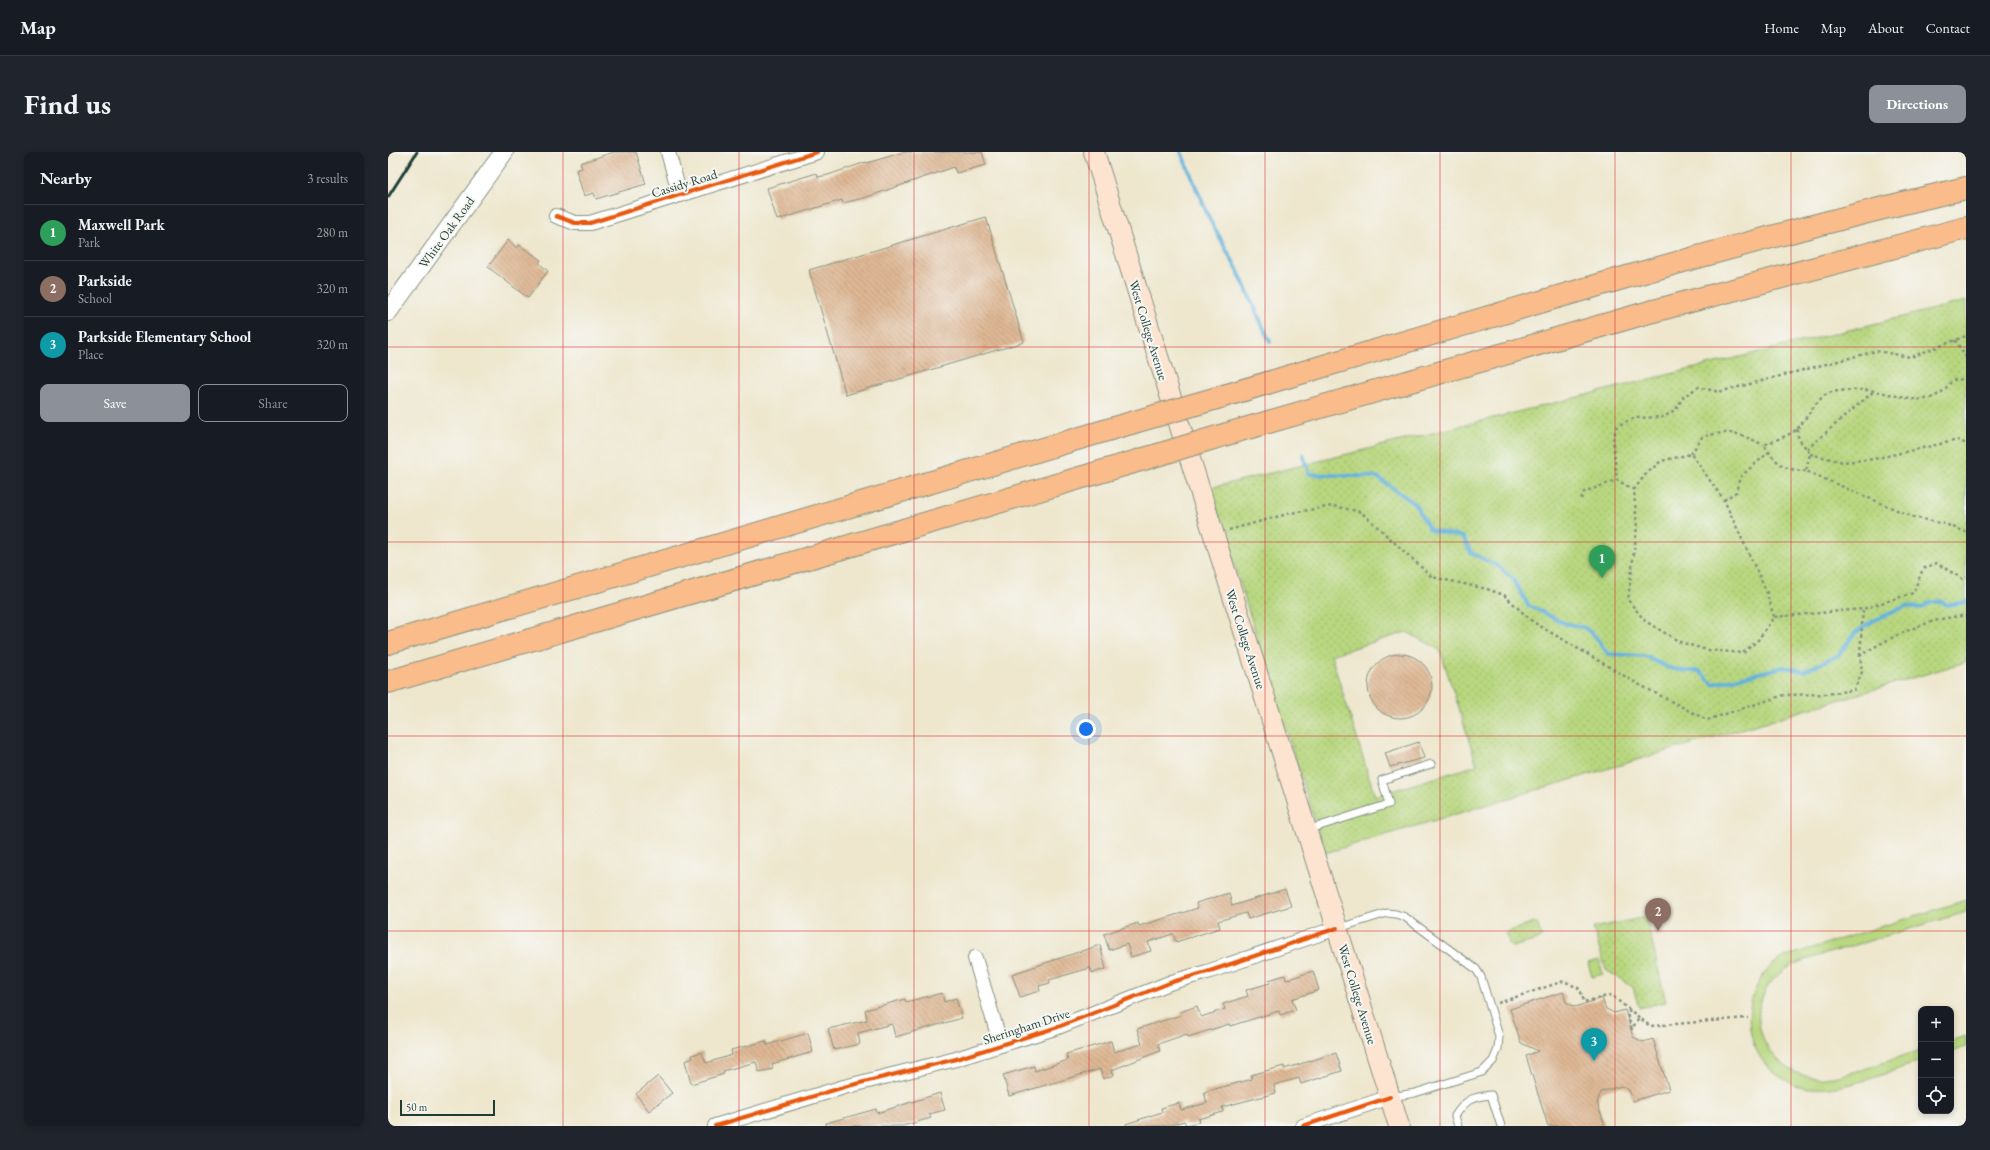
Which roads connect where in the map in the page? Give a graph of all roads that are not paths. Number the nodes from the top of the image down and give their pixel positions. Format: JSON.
{"nodes":[{"id":1,"x":504,"y":152,"type":"edge"},
{"id":2,"x":668,"y":152,"type":"edge"},
{"id":3,"x":817,"y":152,"type":"edge"},
{"id":4,"x":1094,"y":152,"type":"edge"},
{"id":5,"x":1966,"y":188,"type":"edge"},
{"id":6,"x":680,"y":195,"type":"junction"},
{"id":7,"x":556,"y":216,"type":"dead end"},
{"id":8,"x":1966,"y":228,"type":"edge"},
{"id":9,"x":388,"y":312,"type":"edge"},
{"id":10,"x":388,"y":643,"type":"edge"},
{"id":11,"x":388,"y":682,"type":"edge"},
{"id":12,"x":1431,"y":764,"type":"dead end"},
{"id":13,"x":1306,"y":830,"type":"junction"},
{"id":14,"x":1337,"y":928,"type":"junction"},
{"id":15,"x":975,"y":958,"type":"dead end"},
{"id":16,"x":1002,"y":1045,"type":"junction"},
{"id":17,"x":1390,"y":1097,"type":"junction"},
{"id":18,"x":716,"y":1126,"type":"edge"},
{"id":19,"x":1303,"y":1126,"type":"edge"},
{"id":20,"x":1399,"y":1126,"type":"edge"},
{"id":21,"x":1458,"y":1126,"type":"edge"},
{"id":22,"x":1501,"y":1126,"type":"edge"}],
"edges":[{"from":1,"to":9,"type":"street","name":"White Oak Road"},
{"from":2,"to":6,"type":"street"},
{"from":3,"to":6,"type":"street","name":"Cassidy Road"},
{"from":4,"to":13,"type":"main road","name":"West College Avenue"},
{"from":5,"to":10,"type":"highway","bridge":true},
{"from":6,"to":7,"type":"street","name":"Cassidy Road"},
{"from":8,"to":11,"type":"highway","bridge":true},
{"from":12,"to":13,"type":"lane"},
{"from":13,"to":14,"type":"main road","name":"West College Avenue"},
{"from":14,"to":16,"type":"street","name":"Sheringham Drive"},
{"from":14,"to":17,"type":"main road","name":"West College Avenue"},
{"from":14,"to":17,"type":"lane"},
{"from":15,"to":16,"type":"street"},
{"from":16,"to":18,"type":"street","name":"Sheringham Drive"},
{"from":17,"to":19,"type":"street"},
{"from":17,"to":20,"type":"main road","name":"West College Avenue"},
{"from":21,"to":22,"type":"lane"}]}
